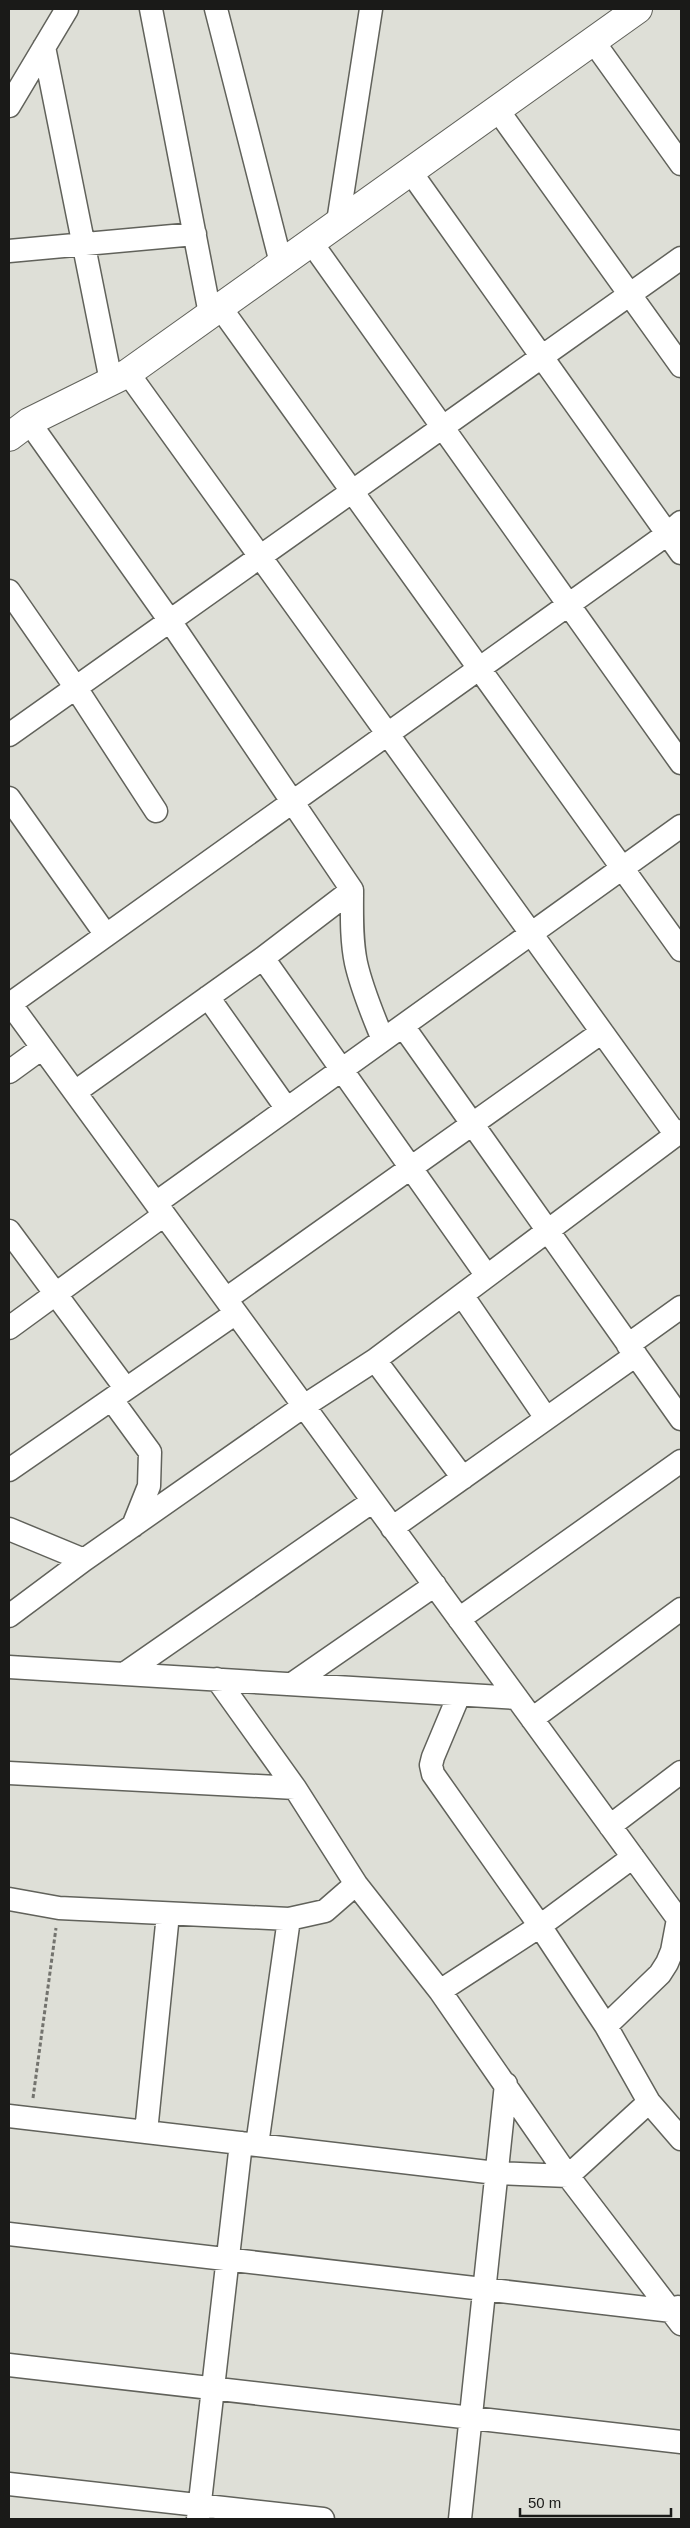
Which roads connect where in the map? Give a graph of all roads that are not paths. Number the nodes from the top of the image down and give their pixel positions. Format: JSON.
{"nodes":[{"id":1,"x":67,"y":9,"type":"edge"},
{"id":2,"x":151,"y":9,"type":"edge"},
{"id":3,"x":216,"y":9,"type":"edge"},
{"id":4,"x":371,"y":9,"type":"edge"},
{"id":5,"x":638,"y":9,"type":"edge"},
{"id":6,"x":593,"y":41,"type":"junction"},
{"id":7,"x":44,"y":47,"type":"junction"},
{"id":8,"x":9,"y":106,"type":"edge"},
{"id":9,"x":497,"y":109,"type":"junction"},
{"id":10,"x":681,"y":164,"type":"edge"},
{"id":11,"x":410,"y":172,"type":"junction"},
{"id":12,"x":338,"y":222,"type":"junction"},
{"id":13,"x":194,"y":234,"type":"junction"},
{"id":14,"x":311,"y":242,"type":"junction"},
{"id":15,"x":84,"y":244,"type":"junction"},
{"id":16,"x":9,"y":251,"type":"edge"},
{"id":17,"x":681,"y":258,"type":"edge"},
{"id":18,"x":281,"y":264,"type":"junction"},
{"id":19,"x":630,"y":294,"type":"junction"},
{"id":20,"x":215,"y":311,"type":"junction"},
{"id":21,"x":540,"y":357,"type":"junction"},
{"id":22,"x":681,"y":366,"type":"edge"},
{"id":23,"x":119,"y":377,"type":"junction"},
{"id":24,"x":443,"y":427,"type":"junction"},
{"id":25,"x":19,"y":430,"type":"edge"},
{"id":26,"x":352,"y":492,"type":"junction"},
{"id":27,"x":674,"y":528,"type":"edge"},
{"id":28,"x":681,"y":553,"type":"edge"},
{"id":29,"x":260,"y":557,"type":"junction"},
{"id":30,"x":9,"y":591,"type":"edge"},
{"id":31,"x":569,"y":604,"type":"junction"},
{"id":32,"x":170,"y":621,"type":"junction"},
{"id":33,"x":479,"y":668,"type":"junction"},
{"id":34,"x":76,"y":688,"type":"junction"},
{"id":35,"x":387,"y":734,"type":"junction"},
{"id":36,"x":9,"y":735,"type":"edge"},
{"id":37,"x":681,"y":763,"type":"edge"},
{"id":38,"x":9,"y":798,"type":"edge"},
{"id":39,"x":294,"y":802,"type":"junction"},
{"id":40,"x":156,"y":811,"type":"dead end"},
{"id":41,"x":681,"y":826,"type":"edge"},
{"id":42,"x":623,"y":868,"type":"junction"},
{"id":43,"x":352,"y":890,"type":"junction"},
{"id":44,"x":531,"y":934,"type":"junction"},
{"id":45,"x":106,"y":935,"type":"junction"},
{"id":46,"x":681,"y":950,"type":"edge"},
{"id":47,"x":263,"y":958,"type":"junction"},
{"id":48,"x":208,"y":998,"type":"junction"},
{"id":49,"x":9,"y":1003,"type":"edge"},
{"id":50,"x":403,"y":1026,"type":"junction"},
{"id":51,"x":602,"y":1032,"type":"junction"},
{"id":52,"x":383,"y":1040,"type":"junction"},
{"id":53,"x":42,"y":1048,"type":"junction"},
{"id":54,"x":342,"y":1070,"type":"junction"},
{"id":55,"x":9,"y":1072,"type":"edge"},
{"id":56,"x":75,"y":1092,"type":"junction"},
{"id":57,"x":286,"y":1109,"type":"junction"},
{"id":58,"x":472,"y":1124,"type":"junction"},
{"id":59,"x":678,"y":1133,"type":"edge"},
{"id":60,"x":411,"y":1168,"type":"junction"},
{"id":61,"x":160,"y":1209,"type":"junction"},
{"id":62,"x":9,"y":1231,"type":"edge"},
{"id":63,"x":548,"y":1231,"type":"junction"},
{"id":64,"x":487,"y":1276,"type":"junction"},
{"id":65,"x":55,"y":1294,"type":"junction"},
{"id":66,"x":462,"y":1295,"type":"junction"},
{"id":67,"x":231,"y":1306,"type":"junction"},
{"id":68,"x":681,"y":1307,"type":"edge"},
{"id":69,"x":9,"y":1328,"type":"edge"},
{"id":70,"x":632,"y":1350,"type":"junction"},
{"id":71,"x":376,"y":1360,"type":"junction"},
{"id":72,"x":119,"y":1394,"type":"junction"},
{"id":73,"x":304,"y":1406,"type":"junction"},
{"id":74,"x":546,"y":1418,"type":"junction"},
{"id":75,"x":681,"y":1419,"type":"edge"},
{"id":76,"x":681,"y":1460,"type":"edge"},
{"id":77,"x":9,"y":1470,"type":"edge"},
{"id":78,"x":463,"y":1478,"type":"junction"},
{"id":79,"x":373,"y":1502,"type":"junction"},
{"id":80,"x":133,"y":1526,"type":"junction"},
{"id":81,"x":392,"y":1528,"type":"junction"},
{"id":82,"x":9,"y":1529,"type":"edge"},
{"id":83,"x":84,"y":1560,"type":"junction"},
{"id":84,"x":435,"y":1585,"type":"junction"},
{"id":85,"x":681,"y":1609,"type":"edge"},
{"id":86,"x":9,"y":1616,"type":"edge"},
{"id":87,"x":459,"y":1618,"type":"junction"},
{"id":88,"x":9,"y":1667,"type":"edge"},
{"id":89,"x":124,"y":1674,"type":"junction"},
{"id":90,"x":217,"y":1680,"type":"junction"},
{"id":91,"x":292,"y":1684,"type":"junction"},
{"id":92,"x":459,"y":1695,"type":"junction"},
{"id":93,"x":517,"y":1698,"type":"junction"},
{"id":94,"x":532,"y":1719,"type":"junction"},
{"id":95,"x":681,"y":1772,"type":"edge"},
{"id":96,"x":9,"y":1774,"type":"edge"},
{"id":97,"x":294,"y":1788,"type":"junction"},
{"id":98,"x":610,"y":1826,"type":"junction"},
{"id":99,"x":633,"y":1857,"type":"junction"},
{"id":100,"x":356,"y":1884,"type":"junction"},
{"id":101,"x":9,"y":1899,"type":"edge"},
{"id":102,"x":168,"y":1914,"type":"junction"},
{"id":103,"x":289,"y":1919,"type":"junction"},
{"id":104,"x":680,"y":1919,"type":"edge"},
{"id":105,"x":540,"y":1926,"type":"junction"},
{"id":106,"x":440,"y":1991,"type":"junction"},
{"id":107,"x":606,"y":2026,"type":"junction"},
{"id":108,"x":506,"y":2084,"type":"junction"},
{"id":109,"x":649,"y":2102,"type":"junction"},
{"id":110,"x":20,"y":2117,"type":"edge"},
{"id":111,"x":146,"y":2132,"type":"junction"},
{"id":112,"x":681,"y":2139,"type":"edge"},
{"id":113,"x":249,"y":2144,"type":"junction"},
{"id":114,"x":496,"y":2173,"type":"junction"},
{"id":115,"x":568,"y":2176,"type":"junction"},
{"id":116,"x":9,"y":2234,"type":"edge"},
{"id":117,"x":228,"y":2259,"type":"junction"},
{"id":118,"x":484,"y":2289,"type":"junction"},
{"id":119,"x":678,"y":2313,"type":"edge"},
{"id":120,"x":9,"y":2365,"type":"edge"},
{"id":121,"x":213,"y":2388,"type":"junction"},
{"id":122,"x":471,"y":2418,"type":"junction"},
{"id":123,"x":681,"y":2442,"type":"edge"},
{"id":124,"x":9,"y":2484,"type":"edge"},
{"id":125,"x":199,"y":2512,"type":"edge"},
{"id":126,"x":323,"y":2519,"type":"edge"},
{"id":127,"x":460,"y":2519,"type":"edge"}],
"edges":[{"from":1,"to":7,"type":"street"},
{"from":2,"to":13,"type":"street"},
{"from":3,"to":18,"type":"street"},
{"from":4,"to":12,"type":"street"},
{"from":5,"to":6,"type":"street"},
{"from":6,"to":9,"type":"street"},
{"from":6,"to":10,"type":"street"},
{"from":7,"to":8,"type":"street"},
{"from":7,"to":15,"type":"street"},
{"from":9,"to":11,"type":"street"},
{"from":9,"to":19,"type":"street"},
{"from":11,"to":12,"type":"street"},
{"from":11,"to":21,"type":"street"},
{"from":12,"to":14,"type":"street"},
{"from":13,"to":15,"type":"street"},
{"from":13,"to":20,"type":"street"},
{"from":14,"to":18,"type":"street"},
{"from":14,"to":24,"type":"street"},
{"from":15,"to":16,"type":"street"},
{"from":15,"to":23,"type":"street"},
{"from":17,"to":19,"type":"street"},
{"from":18,"to":20,"type":"street"},
{"from":19,"to":21,"type":"street"},
{"from":19,"to":22,"type":"street"},
{"from":20,"to":23,"type":"street"},
{"from":20,"to":26,"type":"street"},
{"from":21,"to":24,"type":"street"},
{"from":21,"to":27,"type":"street"},
{"from":23,"to":25,"type":"street"},
{"from":23,"to":29,"type":"street"},
{"from":24,"to":26,"type":"street"},
{"from":24,"to":31,"type":"street"},
{"from":25,"to":32,"type":"street"},
{"from":26,"to":29,"type":"street"},
{"from":26,"to":33,"type":"street"},
{"from":27,"to":28,"type":"street"},
{"from":27,"to":31,"type":"street"},
{"from":29,"to":32,"type":"street"},
{"from":29,"to":35,"type":"street"},
{"from":30,"to":34,"type":"street"},
{"from":31,"to":33,"type":"street"},
{"from":31,"to":37,"type":"street"},
{"from":32,"to":34,"type":"street"},
{"from":32,"to":39,"type":"street"},
{"from":33,"to":35,"type":"street"},
{"from":33,"to":42,"type":"street"},
{"from":34,"to":36,"type":"street"},
{"from":34,"to":40,"type":"street"},
{"from":35,"to":39,"type":"street"},
{"from":35,"to":44,"type":"street"},
{"from":38,"to":45,"type":"street"},
{"from":39,"to":43,"type":"street"},
{"from":39,"to":45,"type":"street"},
{"from":41,"to":42,"type":"street"},
{"from":42,"to":44,"type":"street"},
{"from":42,"to":46,"type":"street"},
{"from":43,"to":47,"type":"street"},
{"from":43,"to":52,"type":"street"},
{"from":44,"to":50,"type":"street"},
{"from":44,"to":51,"type":"street"},
{"from":45,"to":49,"type":"street"},
{"from":47,"to":48,"type":"street"},
{"from":47,"to":54,"type":"street"},
{"from":48,"to":56,"type":"street"},
{"from":48,"to":57,"type":"street"},
{"from":49,"to":53,"type":"street"},
{"from":50,"to":52,"type":"street"},
{"from":50,"to":58,"type":"street"},
{"from":51,"to":58,"type":"street"},
{"from":51,"to":59,"type":"street"},
{"from":52,"to":54,"type":"street"},
{"from":53,"to":55,"type":"street"},
{"from":53,"to":56,"type":"street"},
{"from":54,"to":57,"type":"street"},
{"from":54,"to":60,"type":"street"},
{"from":56,"to":61,"type":"street"},
{"from":57,"to":61,"type":"street"},
{"from":58,"to":60,"type":"street"},
{"from":58,"to":63,"type":"street"},
{"from":59,"to":63,"type":"street"},
{"from":60,"to":64,"type":"street"},
{"from":60,"to":67,"type":"street"},
{"from":61,"to":65,"type":"street"},
{"from":61,"to":67,"type":"street"},
{"from":62,"to":65,"type":"street"},
{"from":63,"to":64,"type":"street"},
{"from":63,"to":70,"type":"street"},
{"from":64,"to":66,"type":"street"},
{"from":65,"to":69,"type":"street"},
{"from":65,"to":72,"type":"street"},
{"from":66,"to":71,"type":"street"},
{"from":66,"to":74,"type":"street"},
{"from":67,"to":72,"type":"street"},
{"from":67,"to":73,"type":"street"},
{"from":68,"to":70,"type":"street"},
{"from":70,"to":74,"type":"street"},
{"from":70,"to":75,"type":"street"},
{"from":71,"to":73,"type":"street"},
{"from":71,"to":78,"type":"street"},
{"from":72,"to":77,"type":"street"},
{"from":72,"to":80,"type":"street"},
{"from":73,"to":79,"type":"street"},
{"from":73,"to":80,"type":"street"},
{"from":74,"to":78,"type":"street"},
{"from":76,"to":87,"type":"street"},
{"from":78,"to":81,"type":"street"},
{"from":79,"to":81,"type":"street"},
{"from":79,"to":89,"type":"street"},
{"from":80,"to":83,"type":"street"},
{"from":81,"to":84,"type":"street"},
{"from":82,"to":83,"type":"street"},
{"from":83,"to":86,"type":"street"},
{"from":84,"to":87,"type":"street"},
{"from":84,"to":91,"type":"street"},
{"from":85,"to":94,"type":"street"},
{"from":87,"to":93,"type":"street"},
{"from":88,"to":89,"type":"street"},
{"from":89,"to":90,"type":"street"},
{"from":90,"to":91,"type":"street"},
{"from":90,"to":97,"type":"street"},
{"from":91,"to":92,"type":"street"},
{"from":92,"to":93,"type":"street"},
{"from":92,"to":105,"type":"street"},
{"from":93,"to":94,"type":"street"},
{"from":94,"to":98,"type":"street"},
{"from":95,"to":98,"type":"street"},
{"from":96,"to":97,"type":"street"},
{"from":97,"to":100,"type":"street"},
{"from":98,"to":99,"type":"street"},
{"from":99,"to":104,"type":"street"},
{"from":99,"to":105,"type":"street"},
{"from":100,"to":103,"type":"street"},
{"from":100,"to":106,"type":"street"},
{"from":101,"to":102,"type":"street"},
{"from":102,"to":103,"type":"street"},
{"from":102,"to":111,"type":"street"},
{"from":103,"to":113,"type":"street"},
{"from":104,"to":107,"type":"street"},
{"from":105,"to":106,"type":"street"},
{"from":105,"to":107,"type":"street"},
{"from":106,"to":108,"type":"street"},
{"from":107,"to":109,"type":"street"},
{"from":108,"to":114,"type":"street"},
{"from":108,"to":115,"type":"street"},
{"from":109,"to":112,"type":"street"},
{"from":109,"to":115,"type":"street"},
{"from":110,"to":111,"type":"street"},
{"from":111,"to":113,"type":"street"},
{"from":113,"to":114,"type":"street"},
{"from":113,"to":117,"type":"street"},
{"from":114,"to":115,"type":"street"},
{"from":114,"to":118,"type":"street"},
{"from":115,"to":119,"type":"street"},
{"from":116,"to":117,"type":"street"},
{"from":117,"to":118,"type":"street"},
{"from":117,"to":121,"type":"street"},
{"from":118,"to":119,"type":"street"},
{"from":118,"to":122,"type":"street"},
{"from":120,"to":121,"type":"street"},
{"from":121,"to":122,"type":"street"},
{"from":121,"to":125,"type":"street"},
{"from":122,"to":123,"type":"street"},
{"from":122,"to":127,"type":"street"},
{"from":124,"to":125,"type":"street"},
{"from":125,"to":126,"type":"street"}]}
